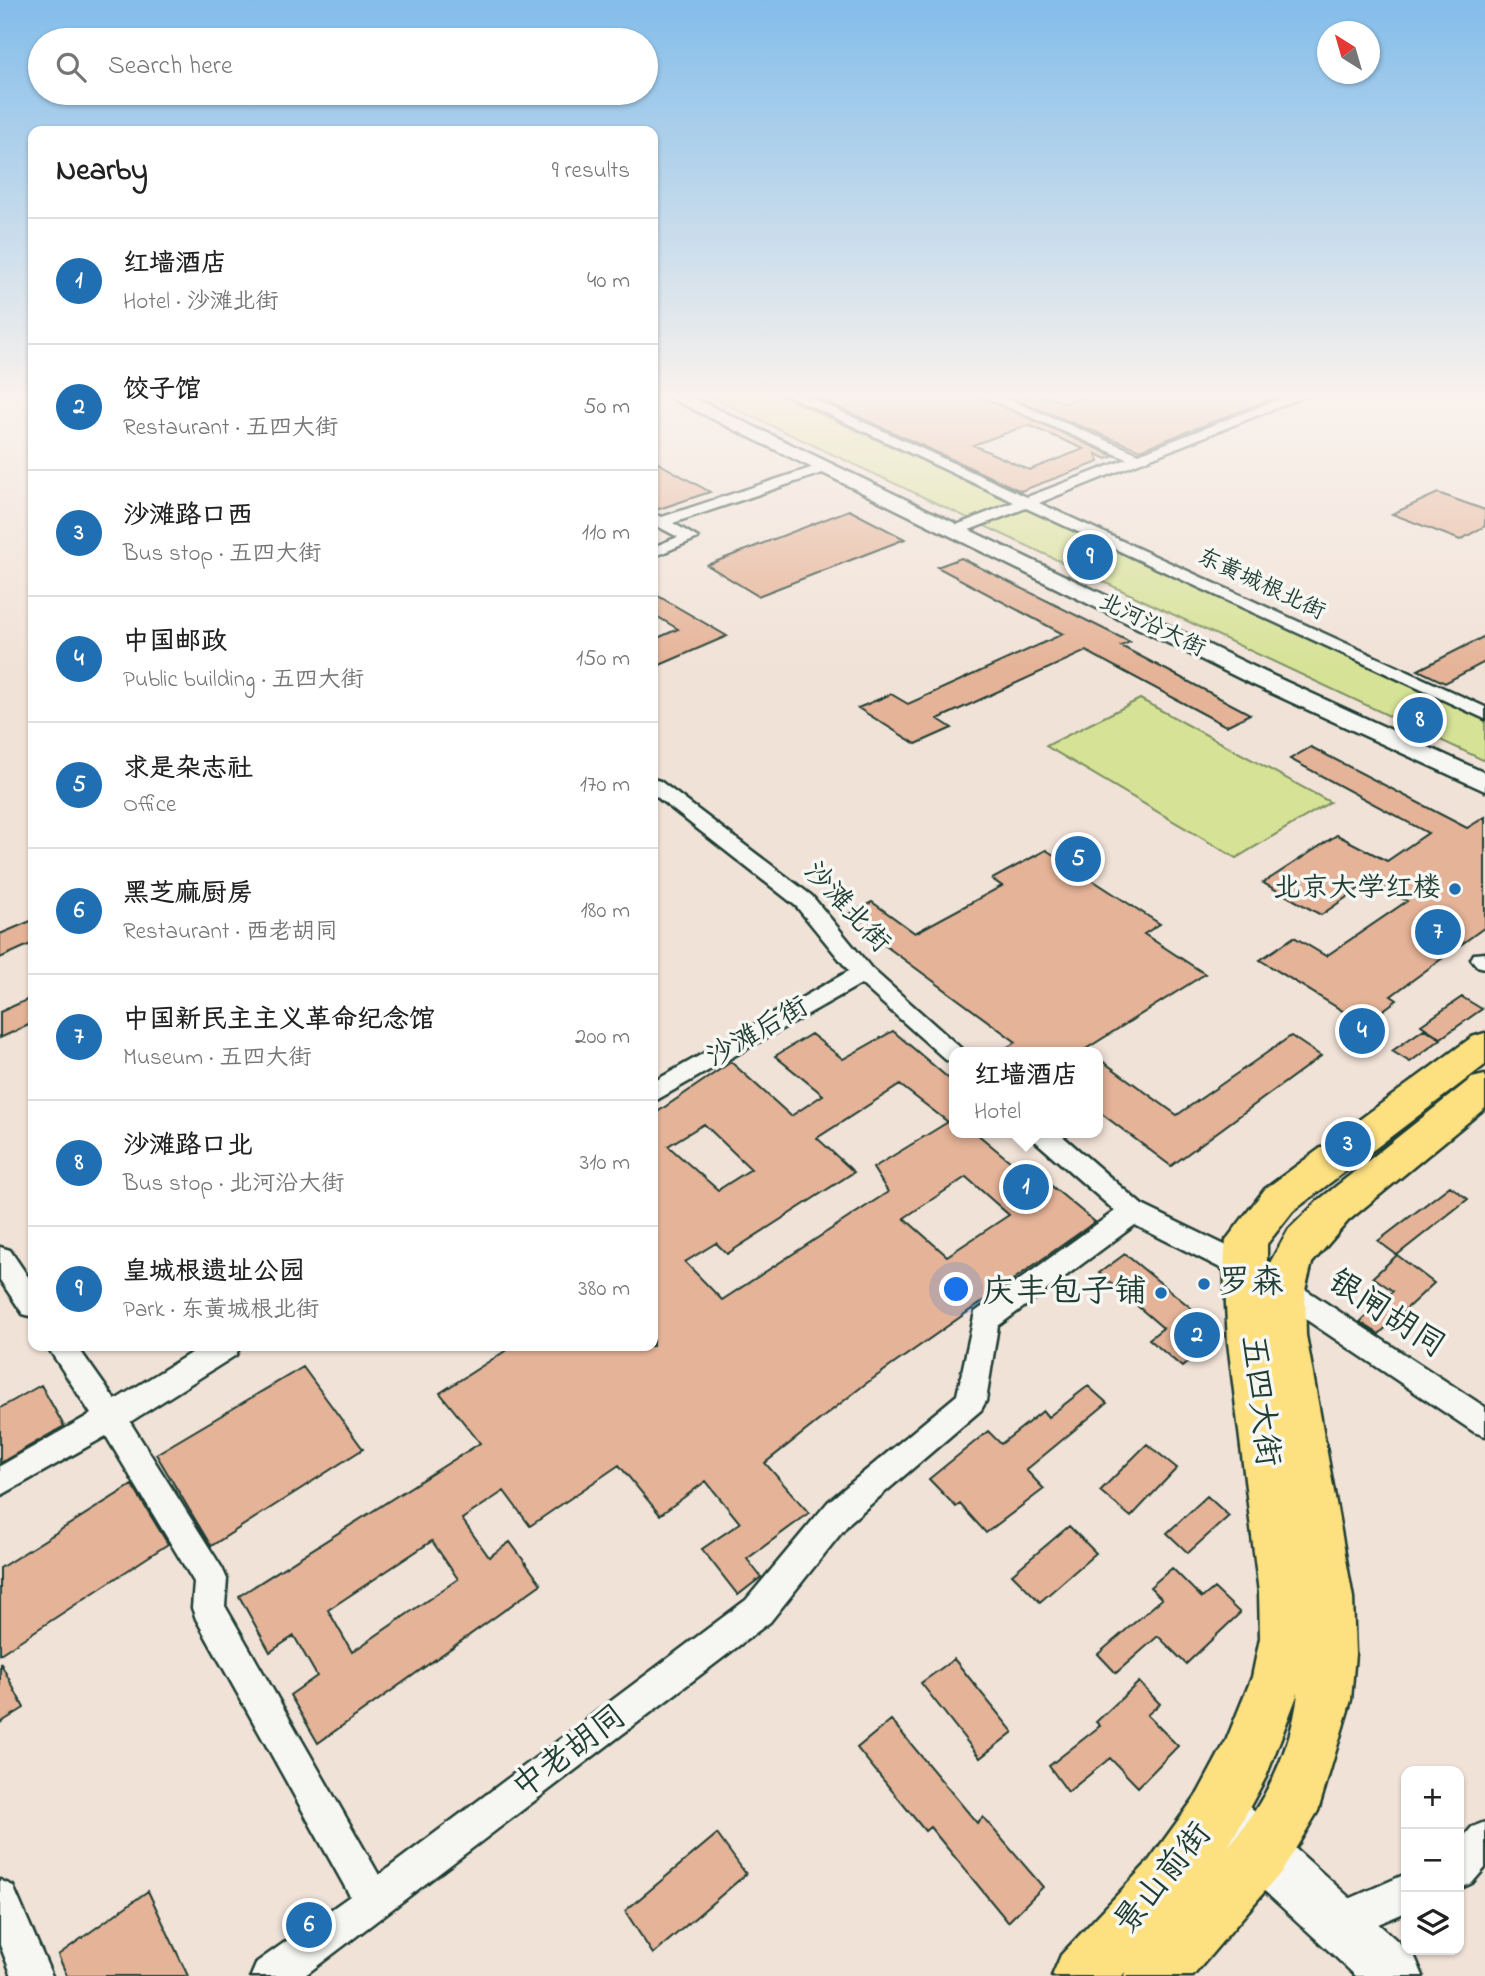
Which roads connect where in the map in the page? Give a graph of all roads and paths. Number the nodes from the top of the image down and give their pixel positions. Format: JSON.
{"nodes":[{"id":1,"x":767,"y":485,"type":"edge"},
{"id":2,"x":858,"y":485,"type":"edge"},
{"id":3,"x":990,"y":485,"type":"edge"},
{"id":4,"x":1074,"y":485,"type":"edge"},
{"id":5,"x":1029,"y":503,"type":"junction"},
{"id":6,"x":658,"y":519,"type":"edge"},
{"id":7,"x":658,"y":521,"type":"edge"},
{"id":8,"x":954,"y":531,"type":"junction"},
{"id":9,"x":658,"y":550,"type":"edge"},
{"id":10,"x":1485,"y":714,"type":"edge"},
{"id":11,"x":1485,"y":783,"type":"edge"},
{"id":12,"x":658,"y":789,"type":"edge"},
{"id":13,"x":863,"y":973,"type":"junction"},
{"id":14,"x":1485,"y":1046,"type":"edge"},
{"id":15,"x":949,"y":1050,"type":"edge"},
{"id":16,"x":1485,"y":1088,"type":"edge"},
{"id":17,"x":658,"y":1090,"type":"edge"},
{"id":18,"x":1049,"y":1138,"type":"edge"},
{"id":19,"x":1133,"y":1212,"type":"junction"},
{"id":20,"x":0,"y":1258,"type":"edge"},
{"id":21,"x":1245,"y":1267,"type":"junction"},
{"id":22,"x":1284,"y":1290,"type":"junction"},
{"id":23,"x":28,"y":1299,"type":"edge"},
{"id":24,"x":64,"y":1351,"type":"edge"},
{"id":25,"x":218,"y":1351,"type":"edge"},
{"id":26,"x":111,"y":1418,"type":"junction"},
{"id":27,"x":1485,"y":1423,"type":"edge"},
{"id":28,"x":0,"y":1482,"type":"edge"},
{"id":29,"x":1218,"y":1813,"type":"junction"},
{"id":30,"x":1485,"y":1840,"type":"edge"},
{"id":31,"x":1262,"y":1851,"type":"junction"},
{"id":32,"x":1464,"y":1865,"type":"edge"},
{"id":33,"x":1401,"y":1895,"type":"edge"},
{"id":34,"x":0,"y":1899,"type":"edge"},
{"id":35,"x":374,"y":1902,"type":"junction"},
{"id":36,"x":1339,"y":1922,"type":"junction"},
{"id":37,"x":32,"y":1976,"type":"edge"},
{"id":38,"x":271,"y":1976,"type":"edge"},
{"id":39,"x":1082,"y":1976,"type":"edge"},
{"id":40,"x":1154,"y":1976,"type":"edge"},
{"id":41,"x":1396,"y":1976,"type":"edge"}],
"edges":[{"from":1,"to":6,"type":"street"},
{"from":2,"to":8,"type":"main road","name":"北河沿大街"},
{"from":3,"to":5,"type":"street","name":"东黄城根北街"},
{"from":4,"to":5,"type":"street"},
{"from":5,"to":8,"type":"street"},
{"from":5,"to":10,"type":"street","name":"东黄城根北街"},
{"from":7,"to":9,"type":"street"},
{"from":8,"to":11,"type":"main road","name":"北河沿大街"},
{"from":12,"to":13,"type":"street","name":"沙滩北街"},
{"from":13,"to":15,"type":"street","name":"沙滩北街"},
{"from":13,"to":17,"type":"street","name":"沙滩后街"},
{"from":14,"to":21,"type":"main road","name":"五四大街"},
{"from":16,"to":22,"type":"main road","name":"五四大街"},
{"from":18,"to":19,"type":"street"},
{"from":19,"to":21,"type":"street"},
{"from":19,"to":35,"type":"street","name":"中老胡同"},
{"from":20,"to":23,"type":"street"},
{"from":21,"to":22,"type":"street"},
{"from":21,"to":29,"type":"main road","name":"五四大街"},
{"from":22,"to":27,"type":"street","name":"银闸胡同"},
{"from":22,"to":31,"type":"main road","name":"五四大街"},
{"from":24,"to":26,"type":"street"},
{"from":25,"to":26,"type":"street"},
{"from":26,"to":28,"type":"street"},
{"from":26,"to":35,"type":"street"},
{"from":29,"to":31,"type":"main road"},
{"from":29,"to":39,"type":"main road","name":"景山前街"},
{"from":30,"to":32,"type":"street"},
{"from":31,"to":36,"type":"main road"},
{"from":31,"to":40,"type":"main road","name":"景山前街"},
{"from":33,"to":36,"type":"street"},
{"from":34,"to":37,"type":"street"},
{"from":35,"to":38,"type":"street","name":"中老胡同"},
{"from":36,"to":41,"type":"main road"}]}
